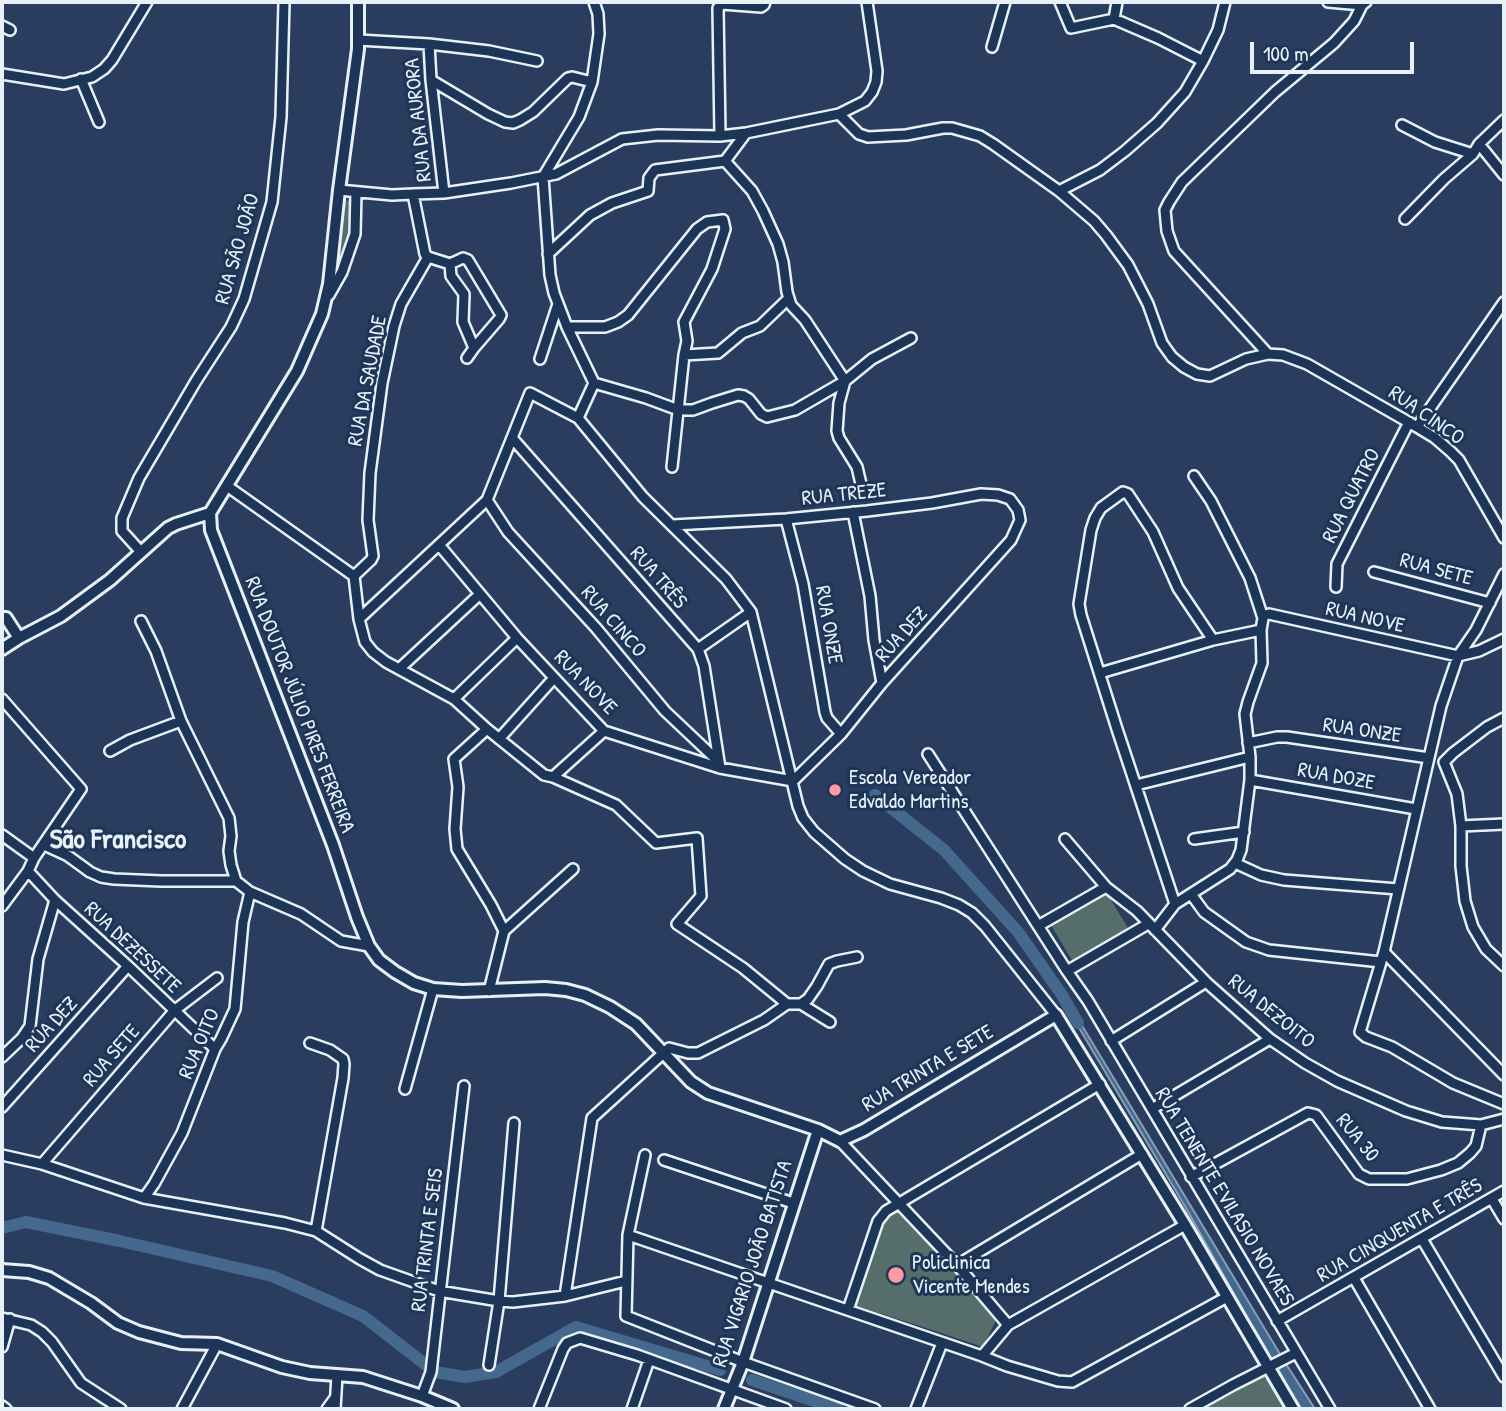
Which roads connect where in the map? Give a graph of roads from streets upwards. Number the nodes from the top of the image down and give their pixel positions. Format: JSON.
{"nodes":[{"id":1,"x":147,"y":2,"type":"edge"},
{"id":2,"x":284,"y":2,"type":"edge"},
{"id":3,"x":358,"y":2,"type":"edge"},
{"id":4,"x":594,"y":2,"type":"edge"},
{"id":5,"x":765,"y":2,"type":"edge"},
{"id":6,"x":867,"y":2,"type":"edge"},
{"id":7,"x":1004,"y":2,"type":"edge"},
{"id":8,"x":1060,"y":2,"type":"edge"},
{"id":9,"x":1117,"y":2,"type":"edge"},
{"id":10,"x":1226,"y":2,"type":"edge"},
{"id":11,"x":1328,"y":2,"type":"edge"},
{"id":12,"x":1364,"y":3,"type":"edge"},
{"id":13,"x":1114,"y":19,"type":"junction"},
{"id":14,"x":358,"y":40,"type":"junction"},
{"id":15,"x":429,"y":44,"type":"junction"},
{"id":16,"x":992,"y":47,"type":"dead end"},
{"id":17,"x":537,"y":61,"type":"dead end"},
{"id":18,"x":1203,"y":61,"type":"junction"},
{"id":19,"x":2,"y":74,"type":"edge"},
{"id":20,"x":81,"y":79,"type":"junction"},
{"id":21,"x":431,"y":80,"type":"junction"},
{"id":22,"x":592,"y":82,"type":"junction"},
{"id":23,"x":839,"y":114,"type":"junction"},
{"id":24,"x":1504,"y":121,"type":"edge"},
{"id":25,"x":99,"y":122,"type":"dead end"},
{"id":26,"x":1402,"y":125,"type":"dead end"},
{"id":27,"x":746,"y":133,"type":"junction"},
{"id":28,"x":720,"y":136,"type":"junction"},
{"id":29,"x":1479,"y":144,"type":"junction"},
{"id":30,"x":1473,"y":154,"type":"junction"},
{"id":31,"x":725,"y":161,"type":"junction"},
{"id":32,"x":1504,"y":175,"type":"edge"},
{"id":33,"x":543,"y":177,"type":"junction"},
{"id":34,"x":339,"y":190,"type":"junction"},
{"id":35,"x":1059,"y":191,"type":"junction"},
{"id":36,"x":356,"y":192,"type":"junction"},
{"id":37,"x":444,"y":193,"type":"junction"},
{"id":38,"x":413,"y":194,"type":"junction"},
{"id":39,"x":1405,"y":219,"type":"dead end"},
{"id":40,"x":548,"y":254,"type":"junction"},
{"id":41,"x":428,"y":257,"type":"junction"},
{"id":42,"x":450,"y":264,"type":"junction"},
{"id":43,"x":788,"y":299,"type":"junction"},
{"id":44,"x":326,"y":300,"type":"junction"},
{"id":45,"x":1504,"y":302,"type":"edge"},
{"id":46,"x":558,"y":304,"type":"junction"},
{"id":47,"x":567,"y":327,"type":"junction"},
{"id":48,"x":911,"y":338,"type":"dead end"},
{"id":49,"x":474,"y":348,"type":"junction"},
{"id":50,"x":1268,"y":354,"type":"junction"},
{"id":51,"x":684,"y":355,"type":"junction"},
{"id":52,"x":467,"y":358,"type":"dead end"},
{"id":53,"x":540,"y":359,"type":"dead end"},
{"id":54,"x":845,"y":381,"type":"junction"},
{"id":55,"x":594,"y":383,"type":"junction"},
{"id":56,"x":678,"y":409,"type":"junction"},
{"id":57,"x":578,"y":418,"type":"junction"},
{"id":58,"x":1413,"y":425,"type":"junction"},
{"id":59,"x":513,"y":439,"type":"junction"},
{"id":60,"x":672,"y":467,"type":"dead end"},
{"id":61,"x":1194,"y":476,"type":"dead end"},
{"id":62,"x":861,"y":484,"type":"dead end"},
{"id":63,"x":227,"y":486,"type":"junction"},
{"id":64,"x":487,"y":500,"type":"junction"},
{"id":65,"x":1015,"y":504,"type":"joint"},
{"id":66,"x":853,"y":512,"type":"junction"},
{"id":67,"x":209,"y":513,"type":"junction"},
{"id":68,"x":786,"y":519,"type":"junction"},
{"id":69,"x":673,"y":525,"type":"junction"},
{"id":70,"x":1504,"y":538,"type":"edge"},
{"id":71,"x":439,"y":545,"type":"junction"},
{"id":72,"x":141,"y":552,"type":"junction"},
{"id":73,"x":1374,"y":572,"type":"dead end"},
{"id":74,"x":1504,"y":573,"type":"edge"},
{"id":75,"x":355,"y":576,"type":"junction"},
{"id":76,"x":1336,"y":587,"type":"dead end"},
{"id":77,"x":480,"y":594,"type":"junction"},
{"id":78,"x":1490,"y":603,"type":"junction"},
{"id":79,"x":751,"y":612,"type":"junction"},
{"id":80,"x":3,"y":616,"type":"edge"},
{"id":81,"x":1264,"y":617,"type":"junction"},
{"id":82,"x":359,"y":619,"type":"junction"},
{"id":83,"x":141,"y":621,"type":"dead end"},
{"id":84,"x":1261,"y":630,"type":"junction"},
{"id":85,"x":19,"y":638,"type":"junction"},
{"id":86,"x":517,"y":638,"type":"junction"},
{"id":87,"x":1504,"y":639,"type":"edge"},
{"id":88,"x":1213,"y":640,"type":"junction"},
{"id":89,"x":2,"y":649,"type":"edge"},
{"id":90,"x":698,"y":649,"type":"junction"},
{"id":91,"x":1458,"y":656,"type":"junction"},
{"id":92,"x":399,"y":669,"type":"junction"},
{"id":93,"x":1100,"y":673,"type":"junction"},
{"id":94,"x":554,"y":678,"type":"junction"},
{"id":95,"x":882,"y":683,"type":"junction"},
{"id":96,"x":2,"y":699,"type":"edge"},
{"id":97,"x":454,"y":699,"type":"junction"},
{"id":98,"x":1504,"y":718,"type":"edge"},
{"id":99,"x":181,"y":721,"type":"junction"},
{"id":100,"x":487,"y":729,"type":"junction"},
{"id":101,"x":604,"y":731,"type":"junction"},
{"id":102,"x":841,"y":734,"type":"junction"},
{"id":103,"x":499,"y":739,"type":"junction"},
{"id":104,"x":1248,"y":743,"type":"junction"},
{"id":105,"x":110,"y":751,"type":"dead end"},
{"id":106,"x":929,"y":754,"type":"dead end"},
{"id":107,"x":1251,"y":757,"type":"junction"},
{"id":108,"x":1429,"y":760,"type":"junction"},
{"id":109,"x":1444,"y":762,"type":"junction"},
{"id":110,"x":719,"y":765,"type":"junction"},
{"id":111,"x":553,"y":777,"type":"junction"},
{"id":112,"x":1250,"y":779,"type":"junction"},
{"id":113,"x":793,"y":782,"type":"junction"},
{"id":114,"x":1136,"y":785,"type":"junction"},
{"id":115,"x":1416,"y":809,"type":"junction"},
{"id":116,"x":1504,"y":824,"type":"edge"},
{"id":117,"x":1461,"y":826,"type":"junction"},
{"id":118,"x":1244,"y":832,"type":"junction"},
{"id":119,"x":2,"y":835,"type":"edge"},
{"id":120,"x":1065,"y":839,"type":"dead end"},
{"id":121,"x":1194,"y":839,"type":"dead end"},
{"id":122,"x":44,"y":845,"type":"junction"},
{"id":123,"x":34,"y":858,"type":"junction"},
{"id":124,"x":1235,"y":863,"type":"junction"},
{"id":125,"x":573,"y":869,"type":"dead end"},
{"id":126,"x":28,"y":871,"type":"junction"},
{"id":127,"x":236,"y":881,"type":"junction"},
{"id":128,"x":1106,"y":887,"type":"junction"},
{"id":129,"x":1398,"y":889,"type":"junction"},
{"id":130,"x":250,"y":892,"type":"junction"},
{"id":131,"x":1191,"y":894,"type":"junction"},
{"id":132,"x":55,"y":900,"type":"junction"},
{"id":133,"x":1175,"y":904,"type":"junction"},
{"id":134,"x":2,"y":906,"type":"edge"},
{"id":135,"x":1038,"y":926,"type":"junction"},
{"id":136,"x":1152,"y":927,"type":"junction"},
{"id":137,"x":505,"y":932,"type":"junction"},
{"id":138,"x":369,"y":946,"type":"junction"},
{"id":139,"x":857,"y":957,"type":"dead end"},
{"id":140,"x":1383,"y":957,"type":"junction"},
{"id":141,"x":128,"y":966,"type":"junction"},
{"id":142,"x":1504,"y":966,"type":"edge"},
{"id":143,"x":1067,"y":971,"type":"junction"},
{"id":144,"x":217,"y":978,"type":"dead end"},
{"id":145,"x":1206,"y":982,"type":"junction"},
{"id":146,"x":433,"y":989,"type":"junction"},
{"id":147,"x":489,"y":991,"type":"junction"},
{"id":148,"x":787,"y":1004,"type":"junction"},
{"id":149,"x":801,"y":1004,"type":"junction"},
{"id":150,"x":175,"y":1010,"type":"junction"},
{"id":151,"x":1056,"y":1015,"type":"junction"},
{"id":152,"x":830,"y":1022,"type":"dead end"},
{"id":153,"x":1270,"y":1040,"type":"junction"},
{"id":154,"x":1111,"y":1041,"type":"junction"},
{"id":155,"x":310,"y":1043,"type":"dead end"},
{"id":156,"x":215,"y":1049,"type":"junction"},
{"id":157,"x":664,"y":1053,"type":"junction"},
{"id":158,"x":2,"y":1057,"type":"edge"},
{"id":159,"x":1504,"y":1075,"type":"edge"},
{"id":160,"x":1100,"y":1084,"type":"junction"},
{"id":161,"x":464,"y":1086,"type":"dead end"},
{"id":162,"x":405,"y":1089,"type":"dead end"},
{"id":163,"x":1504,"y":1104,"type":"edge"},
{"id":164,"x":3,"y":1105,"type":"edge"},
{"id":165,"x":1152,"y":1109,"type":"junction"},
{"id":166,"x":1504,"y":1119,"type":"edge"},
{"id":167,"x":514,"y":1123,"type":"dead end"},
{"id":168,"x":1481,"y":1125,"type":"junction"},
{"id":169,"x":818,"y":1130,"type":"junction"},
{"id":170,"x":840,"y":1141,"type":"junction"},
{"id":171,"x":1142,"y":1154,"type":"junction"},
{"id":172,"x":2,"y":1155,"type":"edge"},
{"id":173,"x":645,"y":1155,"type":"dead end"},
{"id":174,"x":664,"y":1160,"type":"dead end"},
{"id":175,"x":42,"y":1164,"type":"junction"},
{"id":176,"x":1191,"y":1177,"type":"junction"},
{"id":177,"x":1504,"y":1191,"type":"edge"},
{"id":178,"x":144,"y":1198,"type":"junction"},
{"id":179,"x":1492,"y":1199,"type":"junction"},
{"id":180,"x":793,"y":1203,"type":"junction"},
{"id":181,"x":898,"y":1203,"type":"junction"},
{"id":182,"x":1504,"y":1219,"type":"edge"},
{"id":183,"x":1185,"y":1225,"type":"junction"},
{"id":184,"x":316,"y":1231,"type":"junction"},
{"id":185,"x":628,"y":1235,"type":"junction"},
{"id":186,"x":1422,"y":1239,"type":"junction"},
{"id":187,"x":957,"y":1265,"type":"junction"},
{"id":188,"x":2,"y":1270,"type":"edge"},
{"id":189,"x":1354,"y":1278,"type":"junction"},
{"id":190,"x":626,"y":1282,"type":"junction"},
{"id":191,"x":768,"y":1284,"type":"junction"},
{"id":192,"x":439,"y":1291,"type":"junction"},
{"id":193,"x":565,"y":1296,"type":"junction"},
{"id":194,"x":1227,"y":1297,"type":"junction"},
{"id":195,"x":499,"y":1301,"type":"junction"},
{"id":196,"x":848,"y":1310,"type":"junction"},
{"id":197,"x":6,"y":1318,"type":"edge"},
{"id":198,"x":1277,"y":1321,"type":"junction"},
{"id":199,"x":1008,"y":1325,"type":"junction"},
{"id":200,"x":942,"y":1343,"type":"junction"},
{"id":201,"x":217,"y":1344,"type":"junction"},
{"id":202,"x":2,"y":1347,"type":"edge"},
{"id":203,"x":1296,"y":1353,"type":"junction"},
{"id":204,"x":982,"y":1356,"type":"junction"},
{"id":205,"x":649,"y":1360,"type":"junction"},
{"id":206,"x":743,"y":1362,"type":"junction"},
{"id":207,"x":489,"y":1365,"type":"dead end"},
{"id":208,"x":1270,"y":1366,"type":"junction"},
{"id":209,"x":337,"y":1375,"type":"junction"},
{"id":210,"x":1504,"y":1377,"type":"edge"},
{"id":211,"x":731,"y":1390,"type":"junction"},
{"id":212,"x":422,"y":1396,"type":"junction"},
{"id":213,"x":335,"y":1398,"type":"junction"},
{"id":214,"x":121,"y":1409,"type":"edge"},
{"id":215,"x":183,"y":1409,"type":"edge"},
{"id":216,"x":327,"y":1409,"type":"edge"},
{"id":217,"x":335,"y":1409,"type":"edge"},
{"id":218,"x":452,"y":1409,"type":"edge"},
{"id":219,"x":539,"y":1409,"type":"edge"},
{"id":220,"x":632,"y":1409,"type":"edge"},
{"id":221,"x":724,"y":1409,"type":"edge"},
{"id":222,"x":786,"y":1409,"type":"edge"},
{"id":223,"x":875,"y":1409,"type":"edge"},
{"id":224,"x":916,"y":1409,"type":"edge"},
{"id":225,"x":1190,"y":1409,"type":"edge"},
{"id":226,"x":1293,"y":1409,"type":"edge"},
{"id":227,"x":1330,"y":1409,"type":"edge"},
{"id":228,"x":1430,"y":1409,"type":"edge"}],
"edges":[{"from":1,"to":20,"type":"street"},
{"from":2,"to":72,"type":"street","name":"RUA SÃO JOÃO"},
{"from":3,"to":14,"type":"street"},
{"from":4,"to":22,"type":"street"},
{"from":5,"to":28,"type":"street"},
{"from":6,"to":23,"type":"street"},
{"from":7,"to":16,"type":"street"},
{"from":8,"to":13,"type":"street"},
{"from":9,"to":13,"type":"street"},
{"from":10,"to":18,"type":"street"},
{"from":11,"to":12,"type":"street"},
{"from":12,"to":50,"type":"street"},
{"from":13,"to":18,"type":"street"},
{"from":14,"to":15,"type":"street"},
{"from":14,"to":34,"type":"street"},
{"from":15,"to":17,"type":"street"},
{"from":15,"to":21,"type":"street","name":"RUA DA AURORA"},
{"from":18,"to":35,"type":"street"},
{"from":19,"to":20,"type":"street"},
{"from":20,"to":25,"type":"street"},
{"from":21,"to":22,"type":"street"},
{"from":21,"to":37,"type":"street","name":"RUA DA AURORA"},
{"from":22,"to":33,"type":"street"},
{"from":23,"to":27,"type":"street"},
{"from":23,"to":35,"type":"street"},
{"from":24,"to":29,"type":"street"},
{"from":26,"to":30,"type":"street"},
{"from":27,"to":28,"type":"street"},
{"from":27,"to":31,"type":"street"},
{"from":28,"to":33,"type":"street"},
{"from":29,"to":30,"type":"street"},
{"from":29,"to":32,"type":"street"},
{"from":30,"to":39,"type":"street"},
{"from":31,"to":40,"type":"street"},
{"from":31,"to":43,"type":"street"},
{"from":33,"to":37,"type":"street"},
{"from":33,"to":40,"type":"street"},
{"from":34,"to":36,"type":"street"},
{"from":34,"to":44,"type":"street"},
{"from":35,"to":50,"type":"street"},
{"from":36,"to":38,"type":"street"},
{"from":36,"to":44,"type":"street"},
{"from":37,"to":38,"type":"street"},
{"from":38,"to":41,"type":"street"},
{"from":40,"to":46,"type":"street"},
{"from":41,"to":42,"type":"street"},
{"from":41,"to":75,"type":"street","name":"RUA DA SAUDADE"},
{"from":42,"to":49,"type":"street"},
{"from":42,"to":49,"type":"street"},
{"from":43,"to":51,"type":"street"},
{"from":43,"to":54,"type":"street"},
{"from":44,"to":63,"type":"street"},
{"from":45,"to":58,"type":"street","name":"RUA QUATRO"},
{"from":46,"to":47,"type":"street"},
{"from":46,"to":53,"type":"street"},
{"from":47,"to":51,"type":"street"},
{"from":47,"to":55,"type":"street"},
{"from":48,"to":54,"type":"street"},
{"from":49,"to":52,"type":"street"},
{"from":50,"to":58,"type":"street","name":"RUA CINCO"},
{"from":51,"to":56,"type":"street"},
{"from":54,"to":56,"type":"street"},
{"from":54,"to":62,"type":"street"},
{"from":55,"to":56,"type":"street"},
{"from":55,"to":57,"type":"street"},
{"from":56,"to":60,"type":"street"},
{"from":57,"to":59,"type":"street"},
{"from":57,"to":69,"type":"street"},
{"from":58,"to":70,"type":"street","name":"RUA CINCO"},
{"from":58,"to":76,"type":"street","name":"RUA QUATRO"},
{"from":59,"to":64,"type":"street"},
{"from":59,"to":90,"type":"street","name":"RUA TRÊS"},
{"from":61,"to":81,"type":"street"},
{"from":63,"to":67,"type":"street"},
{"from":63,"to":75,"type":"street"},
{"from":64,"to":71,"type":"street"},
{"from":64,"to":110,"type":"street","name":"RUA CINCO"},
{"from":65,"to":66,"type":"street","name":"RUA TREZE"},
{"from":65,"to":95,"type":"street","name":"RUA DEZ"},
{"from":66,"to":68,"type":"street","name":"RUA TREZE"},
{"from":66,"to":95,"type":"street"},
{"from":67,"to":72,"type":"street"},
{"from":67,"to":138,"type":"street","name":"RUA DOUTOR JÚLIO PIRES FERREIRA"},
{"from":68,"to":69,"type":"street","name":"RUA TREZE"},
{"from":68,"to":102,"type":"street","name":"RUA ONZE"},
{"from":69,"to":79,"type":"street"},
{"from":71,"to":77,"type":"street","name":"RUA NOVE"},
{"from":71,"to":82,"type":"street"},
{"from":72,"to":85,"type":"street"},
{"from":73,"to":78,"type":"street","name":"RUA SETE"},
{"from":74,"to":78,"type":"street"},
{"from":75,"to":82,"type":"street"},
{"from":77,"to":86,"type":"street","name":"RUA NOVE"},
{"from":77,"to":92,"type":"street"},
{"from":78,"to":91,"type":"street"},
{"from":79,"to":90,"type":"street"},
{"from":79,"to":113,"type":"street"},
{"from":80,"to":85,"type":"street"},
{"from":81,"to":84,"type":"street"},
{"from":81,"to":91,"type":"street","name":"RUA NOVE"},
{"from":82,"to":92,"type":"street"},
{"from":83,"to":99,"type":"street"},
{"from":84,"to":88,"type":"street"},
{"from":84,"to":104,"type":"street"},
{"from":85,"to":89,"type":"street"},
{"from":86,"to":94,"type":"street","name":"RUA NOVE"},
{"from":86,"to":97,"type":"street"},
{"from":87,"to":91,"type":"street"},
{"from":88,"to":93,"type":"street"},
{"from":88,"to":93,"type":"street"},
{"from":90,"to":110,"type":"street","name":"RUA TRÊS"},
{"from":91,"to":108,"type":"street"},
{"from":92,"to":97,"type":"street"},
{"from":93,"to":114,"type":"street"},
{"from":94,"to":101,"type":"street","name":"RUA NOVE"},
{"from":94,"to":103,"type":"street"},
{"from":95,"to":102,"type":"street","name":"RUA DEZ"},
{"from":96,"to":122,"type":"street"},
{"from":97,"to":100,"type":"street"},
{"from":98,"to":109,"type":"street"},
{"from":99,"to":105,"type":"street"},
{"from":99,"to":127,"type":"street"},
{"from":100,"to":103,"type":"street"},
{"from":100,"to":137,"type":"street"},
{"from":101,"to":110,"type":"street","name":"RUA NOVE"},
{"from":101,"to":111,"type":"street"},
{"from":102,"to":113,"type":"street","name":"RUA DEZ"},
{"from":103,"to":111,"type":"street"},
{"from":104,"to":107,"type":"street"},
{"from":104,"to":108,"type":"street","name":"RUA ONZE"},
{"from":106,"to":135,"type":"street","name":"RUA TENENTE EVILASIO NOVAES"},
{"from":107,"to":112,"type":"street"},
{"from":107,"to":114,"type":"street"},
{"from":108,"to":109,"type":"street","name":"RUA ONZE"},
{"from":108,"to":115,"type":"street"},
{"from":109,"to":117,"type":"street"},
{"from":110,"to":113,"type":"street","name":"RUA NOVE"},
{"from":111,"to":148,"type":"street"},
{"from":112,"to":115,"type":"street","name":"RUA DOZE"},
{"from":112,"to":118,"type":"street"},
{"from":113,"to":151,"type":"street"},
{"from":114,"to":133,"type":"street"},
{"from":115,"to":129,"type":"street"},
{"from":116,"to":117,"type":"street"},
{"from":117,"to":142,"type":"street"},
{"from":118,"to":121,"type":"street"},
{"from":118,"to":124,"type":"street"},
{"from":119,"to":123,"type":"street"},
{"from":120,"to":128,"type":"street","name":"RUA DEZOITO"},
{"from":122,"to":123,"type":"street"},
{"from":122,"to":127,"type":"street"},
{"from":123,"to":126,"type":"street"},
{"from":124,"to":129,"type":"street"},
{"from":124,"to":131,"type":"street"},
{"from":125,"to":137,"type":"street"},
{"from":126,"to":132,"type":"street","name":"RUA DEZESSETE"},
{"from":126,"to":134,"type":"street"},
{"from":127,"to":130,"type":"street"},
{"from":128,"to":135,"type":"street"},
{"from":128,"to":136,"type":"street","name":"RUA DEZOITO"},
{"from":129,"to":140,"type":"street"},
{"from":130,"to":138,"type":"street"},
{"from":130,"to":156,"type":"street","name":"RUA OITO"},
{"from":131,"to":133,"type":"street"},
{"from":131,"to":140,"type":"street"},
{"from":132,"to":141,"type":"street","name":"RUA DEZESSETE"},
{"from":132,"to":158,"type":"street"},
{"from":133,"to":136,"type":"street"},
{"from":135,"to":143,"type":"street","name":"RUA TENENTE EVILASIO NOVAES"},
{"from":136,"to":143,"type":"street"},
{"from":136,"to":145,"type":"street","name":"RUA DEZOITO"},
{"from":137,"to":147,"type":"street"},
{"from":138,"to":146,"type":"street","name":"RUA DOUTOR JÚLIO PIRES FERREIRA"},
{"from":139,"to":149,"type":"street"},
{"from":140,"to":159,"type":"street"},
{"from":140,"to":163,"type":"street"},
{"from":141,"to":150,"type":"street","name":"RUA DEZESSETE"},
{"from":141,"to":164,"type":"street","name":"RUA DEZ"},
{"from":143,"to":154,"type":"street","name":"RUA TENENTE EVILASIO NOVAES"},
{"from":144,"to":150,"type":"street","name":"RUA SETE"},
{"from":145,"to":153,"type":"street","name":"RUA DEZOITO"},
{"from":145,"to":154,"type":"street"},
{"from":146,"to":147,"type":"street","name":"RUA DOUTOR JÚLIO PIRES FERREIRA"},
{"from":146,"to":162,"type":"street"},
{"from":147,"to":157,"type":"street","name":"RUA DOUTOR JÚLIO PIRES FERREIRA"},
{"from":148,"to":149,"type":"street"},
{"from":148,"to":157,"type":"street"},
{"from":149,"to":152,"type":"street"},
{"from":150,"to":156,"type":"street","name":"RUA DEZESSETE"},
{"from":150,"to":175,"type":"street","name":"RUA SETE"},
{"from":151,"to":160,"type":"street"},
{"from":151,"to":170,"type":"street","name":"RUA TRINTA E SETE"},
{"from":153,"to":165,"type":"street"},
{"from":153,"to":168,"type":"street","name":"RUA DEZOITO"},
{"from":154,"to":165,"type":"street","name":"RUA TENENTE EVILASIO NOVAES"},
{"from":155,"to":184,"type":"street"},
{"from":156,"to":178,"type":"street","name":"RUA OITO"},
{"from":157,"to":169,"type":"street","name":"RUA DOUTOR JÚLIO PIRES FERREIRA"},
{"from":157,"to":193,"type":"street"},
{"from":160,"to":171,"type":"street"},
{"from":160,"to":181,"type":"street"},
{"from":161,"to":192,"type":"street","name":"RUA TRINTA E SEIS"},
{"from":165,"to":176,"type":"street","name":"RUA TENENTE EVILASIO NOVAES"},
{"from":166,"to":168,"type":"street","name":"RUA DEZOITO"},
{"from":167,"to":195,"type":"street"},
{"from":168,"to":176,"type":"street","name":"RUA 30"},
{"from":169,"to":170,"type":"street"},
{"from":169,"to":180,"type":"street","name":"RUA VIGARIO JOÃO BATISTA"},
{"from":170,"to":181,"type":"street"},
{"from":171,"to":183,"type":"street"},
{"from":171,"to":187,"type":"street"},
{"from":172,"to":175,"type":"street"},
{"from":173,"to":185,"type":"street"},
{"from":174,"to":180,"type":"street"},
{"from":175,"to":178,"type":"street"},
{"from":176,"to":198,"type":"street","name":"RUA TENENTE EVILASIO NOVAES"},
{"from":177,"to":179,"type":"street","name":"RUA CINQUENTA E TRÊS"},
{"from":178,"to":184,"type":"street"},
{"from":179,"to":182,"type":"street"},
{"from":179,"to":186,"type":"street","name":"RUA CINQUENTA E TRÊS"},
{"from":180,"to":191,"type":"street","name":"RUA VIGARIO JOÃO BATISTA"},
{"from":181,"to":187,"type":"street"},
{"from":181,"to":196,"type":"street"},
{"from":183,"to":194,"type":"street"},
{"from":183,"to":199,"type":"street"},
{"from":184,"to":192,"type":"street"},
{"from":185,"to":190,"type":"street"},
{"from":185,"to":191,"type":"street"},
{"from":186,"to":189,"type":"street","name":"RUA CINQUENTA E TRÊS"},
{"from":186,"to":210,"type":"street"},
{"from":187,"to":199,"type":"street"},
{"from":188,"to":201,"type":"street"},
{"from":189,"to":198,"type":"street","name":"RUA CINQUENTA E TRÊS"},
{"from":189,"to":228,"type":"street"},
{"from":190,"to":193,"type":"street"},
{"from":190,"to":206,"type":"street"},
{"from":191,"to":196,"type":"street"},
{"from":191,"to":206,"type":"street","name":"RUA VIGARIO JOÃO BATISTA"},
{"from":192,"to":195,"type":"street"},
{"from":192,"to":212,"type":"street","name":"RUA TRINTA E SEIS"},
{"from":193,"to":195,"type":"street"},
{"from":194,"to":204,"type":"street"},
{"from":194,"to":208,"type":"street"},
{"from":195,"to":207,"type":"street"},
{"from":196,"to":200,"type":"street"},
{"from":197,"to":202,"type":"street"},
{"from":197,"to":214,"type":"street"},
{"from":198,"to":203,"type":"street","name":"RUA TENENTE EVILASIO NOVAES"},
{"from":199,"to":204,"type":"street"},
{"from":200,"to":204,"type":"street"},
{"from":200,"to":224,"type":"street"},
{"from":201,"to":209,"type":"street"},
{"from":201,"to":215,"type":"street"},
{"from":203,"to":208,"type":"street"},
{"from":203,"to":227,"type":"street","name":"RUA TENENTE EVILASIO NOVAES"},
{"from":205,"to":211,"type":"street"},
{"from":205,"to":219,"type":"street"},
{"from":205,"to":220,"type":"street"},
{"from":206,"to":211,"type":"street","name":"RUA VIGARIO JOÃO BATISTA"},
{"from":206,"to":223,"type":"street"},
{"from":208,"to":225,"type":"street"},
{"from":208,"to":226,"type":"street"},
{"from":209,"to":212,"type":"street"},
{"from":209,"to":213,"type":"street"},
{"from":211,"to":221,"type":"street","name":"RUA VIGARIO JOÃO BATISTA"},
{"from":211,"to":222,"type":"street"},
{"from":212,"to":218,"type":"street"},
{"from":213,"to":216,"type":"street"},
{"from":213,"to":217,"type":"street"}]}
